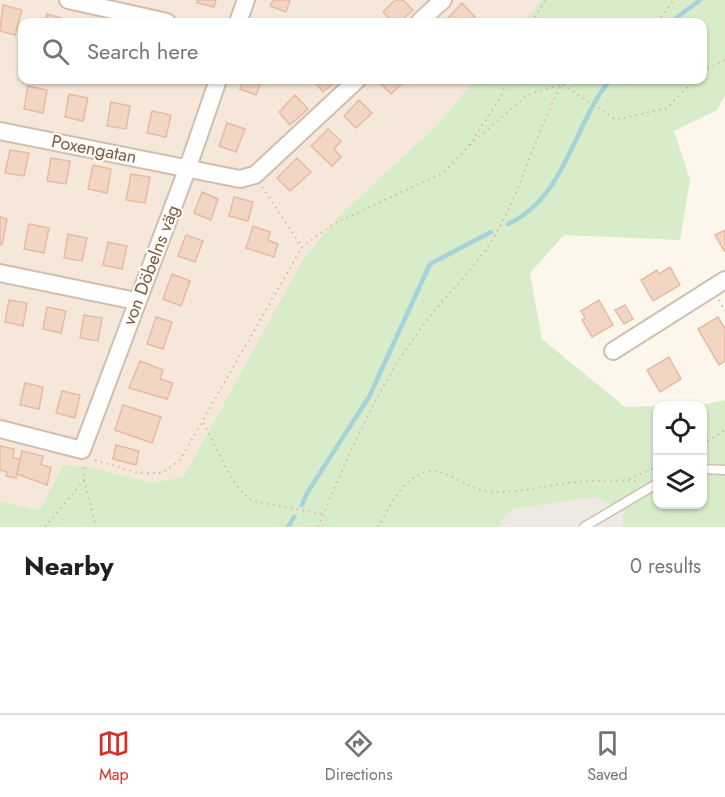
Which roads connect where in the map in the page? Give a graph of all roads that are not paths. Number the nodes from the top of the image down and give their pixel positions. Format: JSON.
{"nodes":[{"id":1,"x":68,"y":0,"type":"edge"},
{"id":2,"x":246,"y":0,"type":"edge"},
{"id":3,"x":443,"y":0,"type":"edge"},
{"id":4,"x":149,"y":18,"type":"edge"},
{"id":5,"x":239,"y":18,"type":"edge"},
{"id":6,"x":423,"y":18,"type":"edge"},
{"id":7,"x":217,"y":84,"type":"edge"},
{"id":8,"x":353,"y":84,"type":"edge"},
{"id":9,"x":0,"y":131,"type":"edge"},
{"id":10,"x":188,"y":167,"type":"junction"},
{"id":11,"x":0,"y":273,"type":"edge"},
{"id":12,"x":725,"y":280,"type":"edge"},
{"id":13,"x":136,"y":301,"type":"junction"},
{"id":14,"x":613,"y":351,"type":"dead end"},
{"id":15,"x":0,"y":429,"type":"edge"},
{"id":16,"x":707,"y":469,"type":"edge"},
{"id":17,"x":725,"y":470,"type":"edge"},
{"id":18,"x":653,"y":485,"type":"edge"},
{"id":19,"x":584,"y":527,"type":"edge"}],
"edges":[{"from":1,"to":4,"type":"street"},
{"from":2,"to":5,"type":"street"},
{"from":3,"to":6,"type":"street"},
{"from":7,"to":10,"type":"street","name":"von Döbelns väg"},
{"from":8,"to":10,"type":"street","name":"Poxengatan"},
{"from":9,"to":10,"type":"street","name":"Poxengatan"},
{"from":10,"to":13,"type":"street","name":"von Döbelns väg"},
{"from":11,"to":13,"type":"street"},
{"from":12,"to":14,"type":"street"},
{"from":13,"to":15,"type":"street","name":"von Döbelns väg"},
{"from":16,"to":17,"type":"lane"},
{"from":18,"to":19,"type":"lane"}]}
